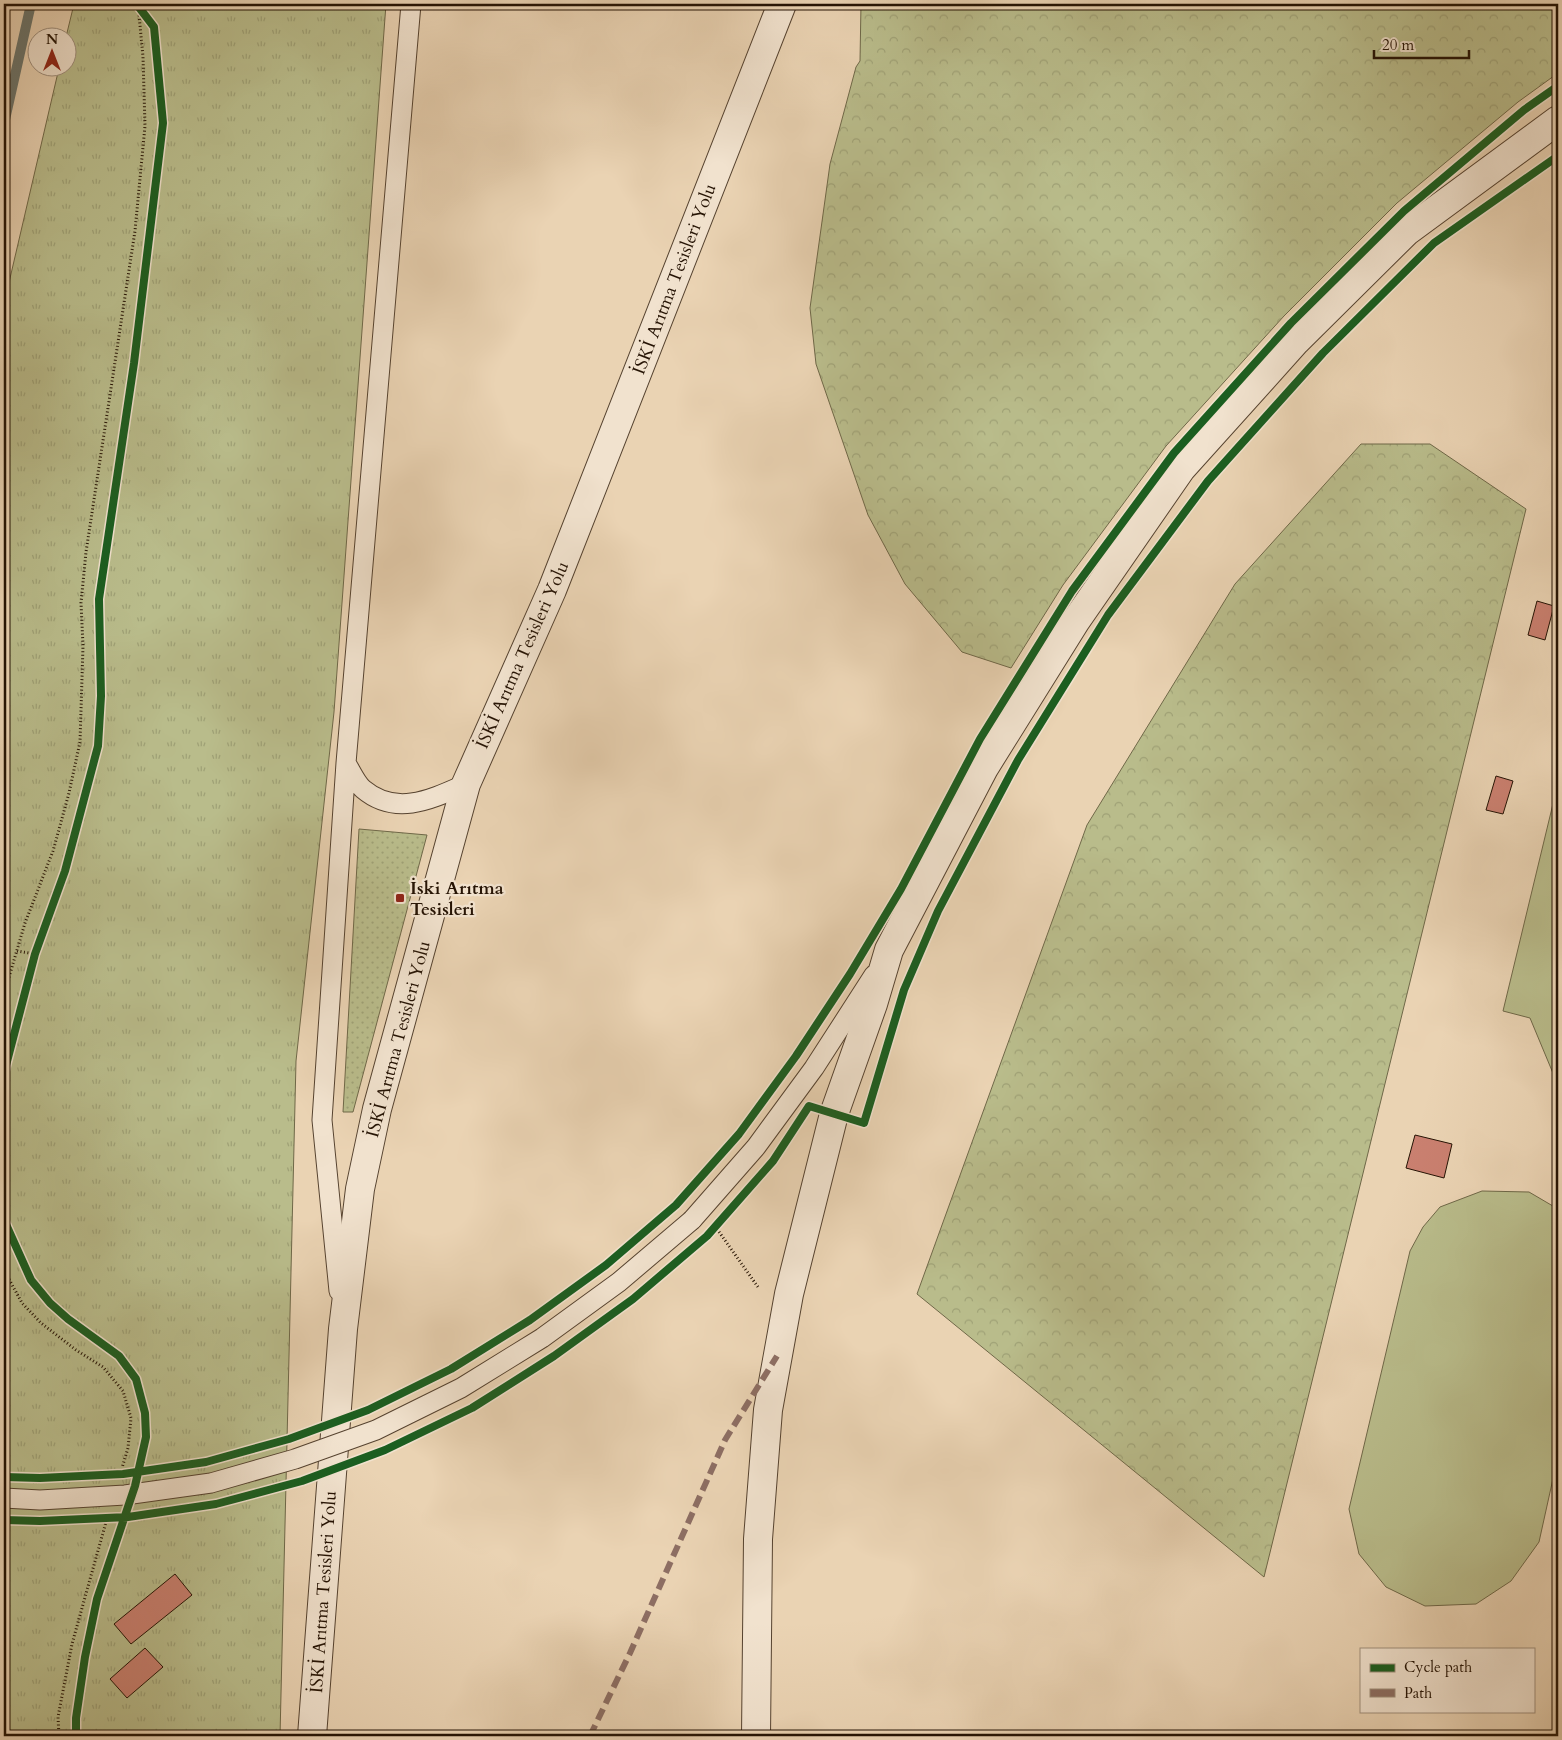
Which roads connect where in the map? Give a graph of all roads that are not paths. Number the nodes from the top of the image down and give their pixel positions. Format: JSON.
{"nodes":[{"id":1,"x":411,"y":4,"type":"edge"},
{"id":2,"x":782,"y":4,"type":"edge"},
{"id":3,"x":1558,"y":120,"type":"edge"},
{"id":4,"x":346,"y":762,"type":"junction"},
{"id":5,"x":466,"y":784,"type":"junction"},
{"id":6,"x":889,"y":950,"type":"junction"},
{"id":7,"x":343,"y":1329,"type":"junction"},
{"id":8,"x":4,"y":1498,"type":"edge"},
{"id":9,"x":312,"y":1736,"type":"edge"},
{"id":10,"x":756,"y":1736,"type":"edge"}],
"edges":[{"from":1,"to":4,"type":"lane","name":"İSKİ Arıtma Tesisleri Yolu"},
{"from":2,"to":5,"type":"street","name":"İSKİ Arıtma Tesisleri Yolu"},
{"from":3,"to":6,"type":"street"},
{"from":4,"to":5,"type":"lane"},
{"from":4,"to":7,"type":"lane","name":"İSKİ Arıtma Tesisleri Yolu"},
{"from":5,"to":7,"type":"street","name":"İSKİ Arıtma Tesisleri Yolu"},
{"from":6,"to":8,"type":"lane","bridge":true},
{"from":6,"to":10,"type":"street"},
{"from":7,"to":9,"type":"street","name":"İSKİ Arıtma Tesisleri Yolu"}]}
